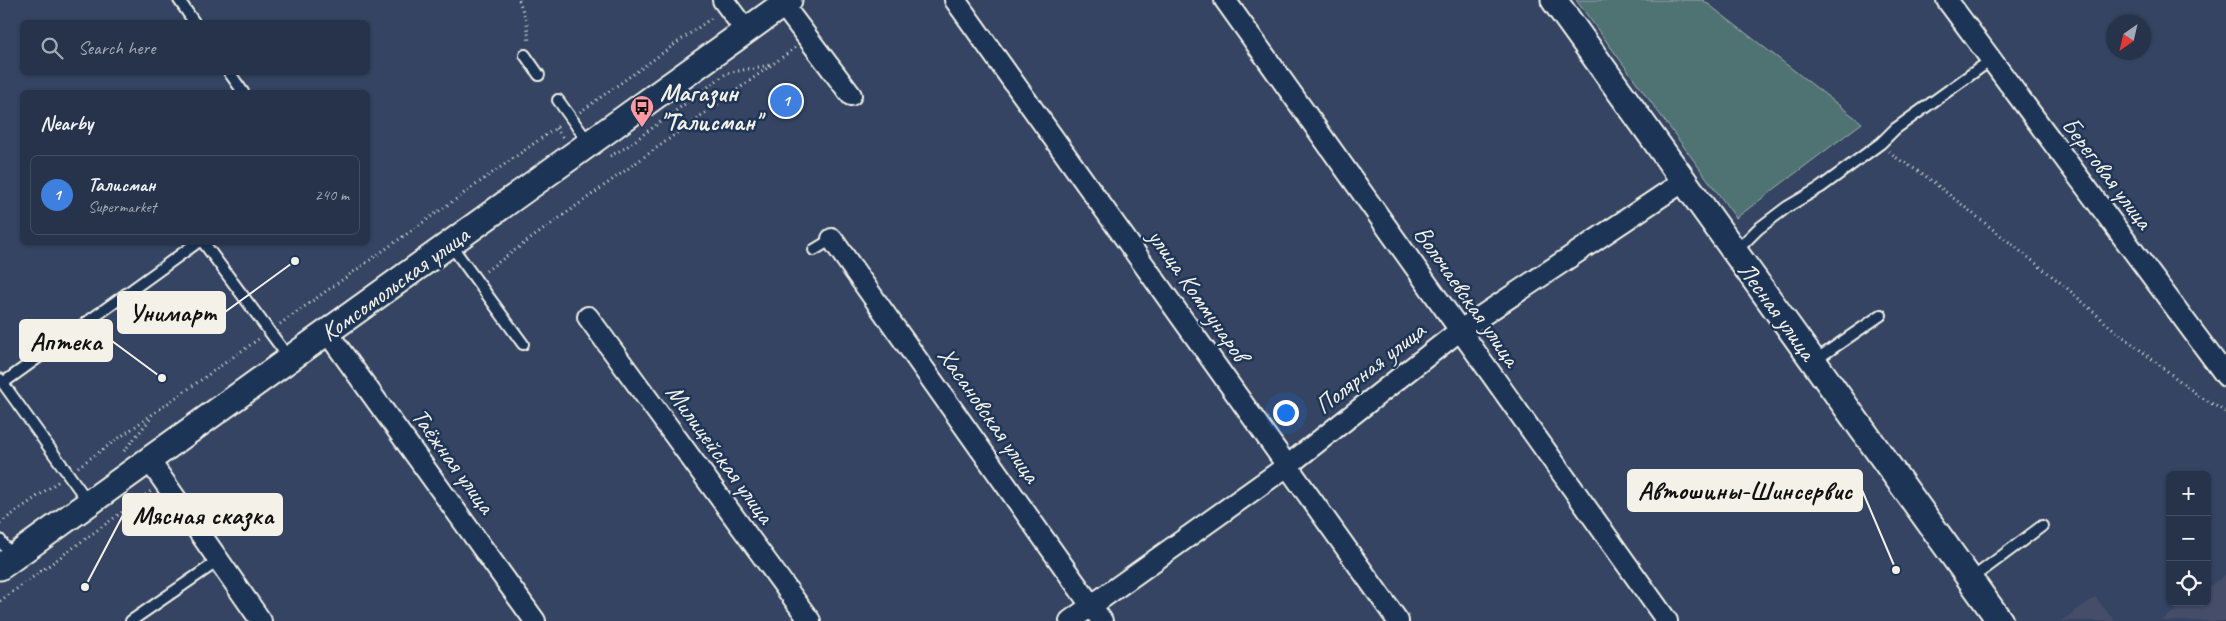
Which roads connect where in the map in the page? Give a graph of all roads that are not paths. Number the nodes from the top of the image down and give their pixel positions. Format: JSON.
{"nodes":[{"id":1,"x":178,"y":0,"type":"edge"},
{"id":2,"x":955,"y":0,"type":"edge"},
{"id":3,"x":1225,"y":0,"type":"edge"},
{"id":4,"x":1554,"y":0,"type":"edge"},
{"id":5,"x":786,"y":2,"type":"edge"},
{"id":6,"x":1951,"y":2,"type":"edge"},
{"id":7,"x":726,"y":3,"type":"edge"},
{"id":8,"x":193,"y":20,"type":"edge"},
{"id":9,"x":746,"y":31,"type":"junction"},
{"id":10,"x":527,"y":53,"type":"road end"},
{"id":11,"x":1991,"y":60,"type":"junction"},
{"id":12,"x":231,"y":75,"type":"edge"},
{"id":13,"x":539,"y":75,"type":"dead end"},
{"id":14,"x":242,"y":90,"type":"edge"},
{"id":15,"x":851,"y":95,"type":"dead end"},
{"id":16,"x":558,"y":100,"type":"dead end"},
{"id":17,"x":590,"y":144,"type":"junction"},
{"id":18,"x":1684,"y":181,"type":"junction"},
{"id":19,"x":832,"y":239,"type":"joint"},
{"id":20,"x":450,"y":244,"type":"junction"},
{"id":21,"x":194,"y":245,"type":"edge"},
{"id":22,"x":205,"y":245,"type":"edge"},
{"id":23,"x":814,"y":250,"type":"dead end"},
{"id":24,"x":1734,"y":252,"type":"junction"},
{"id":25,"x":1881,"y":315,"type":"dead end"},
{"id":26,"x":588,"y":317,"type":"dead end"},
{"id":27,"x":1459,"y":331,"type":"junction"},
{"id":28,"x":327,"y":332,"type":"junction"},
{"id":29,"x":523,"y":344,"type":"dead end"},
{"id":30,"x":289,"y":359,"type":"junction"},
{"id":31,"x":1814,"y":362,"type":"junction"},
{"id":32,"x":2226,"y":376,"type":"edge"},
{"id":33,"x":2,"y":381,"type":"edge"},
{"id":34,"x":149,"y":460,"type":"junction"},
{"id":35,"x":1287,"y":466,"type":"junction"},
{"id":36,"x":90,"y":503,"type":"junction"},
{"id":37,"x":2042,"y":526,"type":"dead end"},
{"id":38,"x":4,"y":555,"type":"edge"},
{"id":39,"x":218,"y":562,"type":"junction"},
{"id":40,"x":1970,"y":580,"type":"junction"},
{"id":41,"x":1097,"y":614,"type":"edge"},
{"id":42,"x":130,"y":621,"type":"edge"},
{"id":43,"x":261,"y":621,"type":"edge"},
{"id":44,"x":535,"y":621,"type":"edge"},
{"id":45,"x":810,"y":621,"type":"edge"},
{"id":46,"x":1070,"y":621,"type":"edge"},
{"id":47,"x":1398,"y":621,"type":"edge"},
{"id":48,"x":1667,"y":621,"type":"edge"},
{"id":49,"x":2000,"y":621,"type":"edge"}],
"edges":[{"from":1,"to":8,"type":"lane"},
{"from":2,"to":35,"type":"street","name":"улица Коммунаров"},
{"from":3,"to":27,"type":"street","name":"Волочаевская улица"},
{"from":4,"to":18,"type":"street","name":"Лесная улица"},
{"from":5,"to":9,"type":"street","name":"Комсомольская улица"},
{"from":5,"to":15,"type":"street"},
{"from":6,"to":11,"type":"street","name":"Береговая улица"},
{"from":7,"to":9,"type":"street"},
{"from":9,"to":17,"type":"street","name":"Комсомольская улица"},
{"from":10,"to":13,"type":"lane"},
{"from":11,"to":24,"type":"lane"},
{"from":11,"to":32,"type":"street","name":"Береговая улица"},
{"from":12,"to":14,"type":"lane"},
{"from":16,"to":17,"type":"lane"},
{"from":17,"to":20,"type":"street","name":"Комсомольская улица"},
{"from":18,"to":24,"type":"street","name":"Лесная улица"},
{"from":18,"to":27,"type":"street","name":"Полярная улица"},
{"from":19,"to":23,"type":"lane"},
{"from":19,"to":41,"type":"street","name":"Хасановская улица"},
{"from":20,"to":28,"type":"street","name":"Комсомольская улица"},
{"from":20,"to":29,"type":"lane"},
{"from":21,"to":33,"type":"lane"},
{"from":22,"to":30,"type":"lane"},
{"from":24,"to":31,"type":"street","name":"Лесная улица"},
{"from":25,"to":31,"type":"lane"},
{"from":26,"to":45,"type":"street","name":"Милицейская улица"},
{"from":27,"to":35,"type":"street","name":"Полярная улица"},
{"from":27,"to":48,"type":"street","name":"Волочаевская улица"},
{"from":28,"to":30,"type":"street","name":"Комсомольская улица"},
{"from":28,"to":44,"type":"street","name":"Таёжная улица"},
{"from":30,"to":34,"type":"street","name":"Комсомольская улица"},
{"from":31,"to":40,"type":"street","name":"Лесная улица"},
{"from":33,"to":36,"type":"lane"},
{"from":34,"to":36,"type":"street","name":"Комсомольская улица"},
{"from":34,"to":39,"type":"street"},
{"from":35,"to":41,"type":"street","name":"Полярная улица"},
{"from":35,"to":47,"type":"street","name":"улица Коммунаров"},
{"from":36,"to":38,"type":"street","name":"Комсомольская улица"},
{"from":37,"to":40,"type":"lane"},
{"from":39,"to":42,"type":"lane"},
{"from":39,"to":43,"type":"street"},
{"from":40,"to":49,"type":"street","name":"Лесная улица"},
{"from":41,"to":46,"type":"street","name":"Полярная улица"}]}
